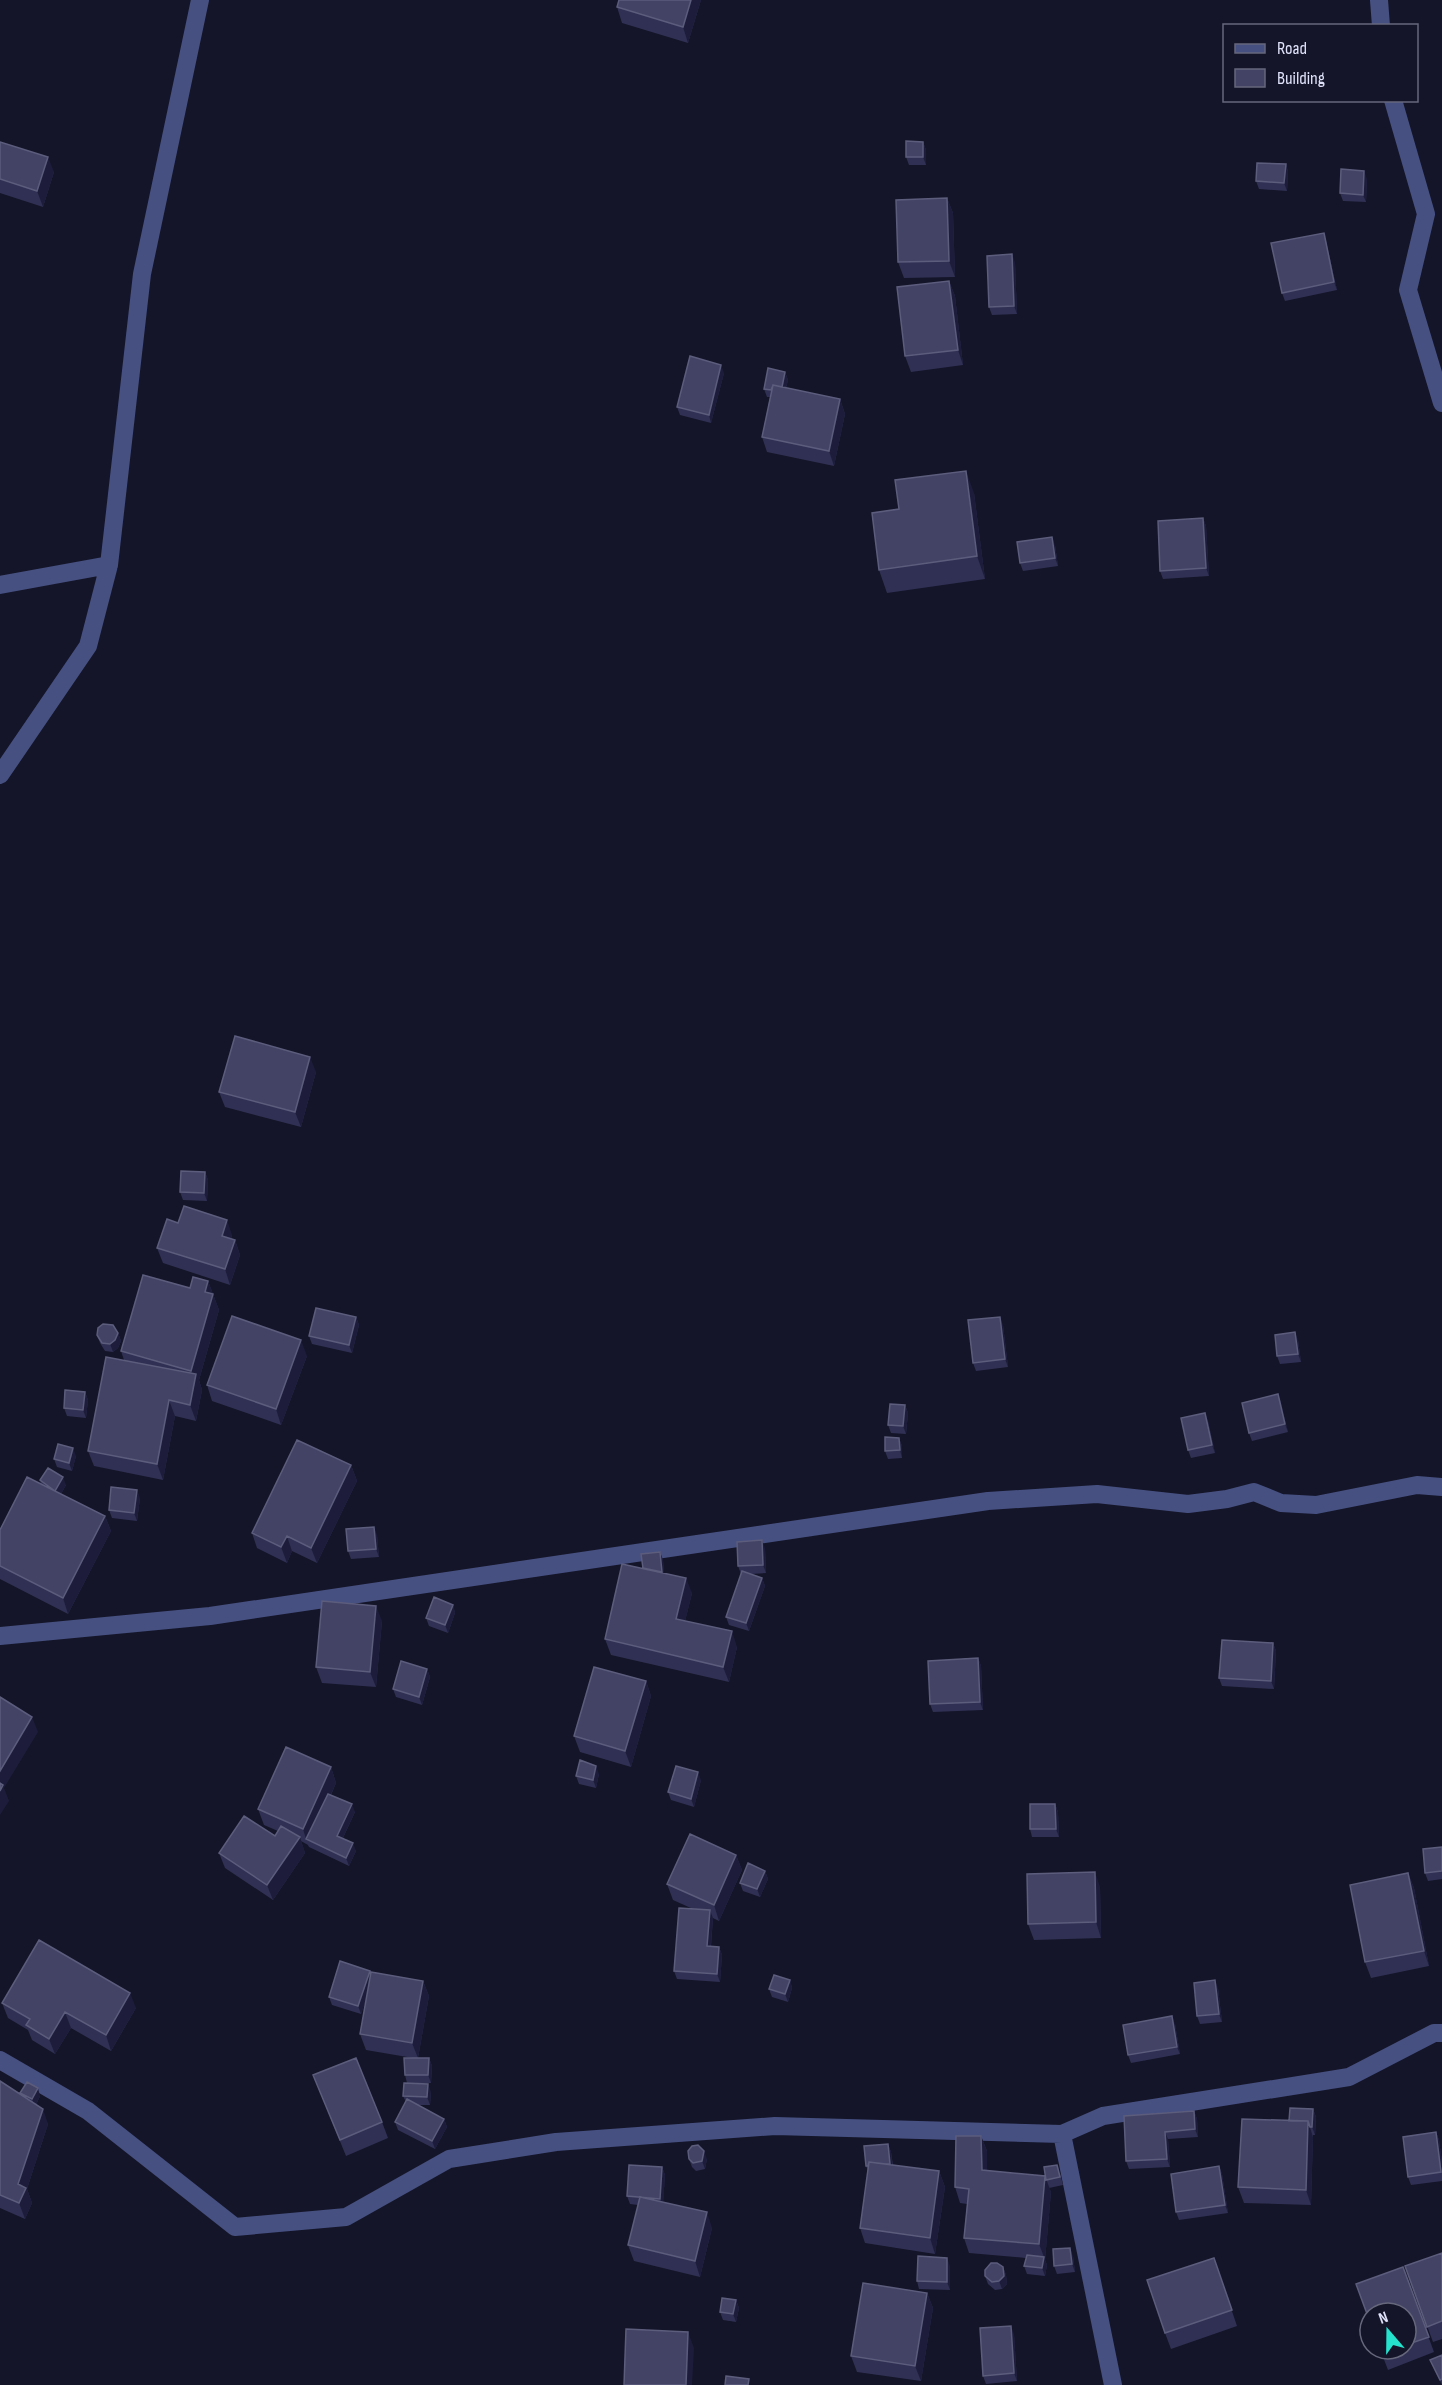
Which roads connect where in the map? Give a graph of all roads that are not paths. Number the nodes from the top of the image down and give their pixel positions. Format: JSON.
{"nodes":[{"id":1,"x":200,"y":0,"type":"edge"},
{"id":2,"x":1379,"y":0,"type":"edge"},
{"id":3,"x":1381,"y":24,"type":"edge"},
{"id":4,"x":1394,"y":102,"type":"edge"},
{"id":5,"x":1434,"y":214,"type":"edge"},
{"id":6,"x":1442,"y":403,"type":"edge"},
{"id":7,"x":109,"y":565,"type":"junction"},
{"id":8,"x":0,"y":585,"type":"edge"},
{"id":9,"x":0,"y":775,"type":"edge"},
{"id":10,"x":1442,"y":1487,"type":"edge"},
{"id":11,"x":0,"y":1636,"type":"edge"},
{"id":12,"x":1442,"y":2033,"type":"edge"},
{"id":13,"x":0,"y":2060,"type":"edge"},
{"id":14,"x":1062,"y":2134,"type":"junction"},
{"id":15,"x":1113,"y":2385,"type":"edge"}],
"edges":[{"from":1,"to":7,"type":"street"},
{"from":2,"to":3,"type":"street"},
{"from":4,"to":5,"type":"street"},
{"from":5,"to":6,"type":"street"},
{"from":7,"to":8,"type":"street"},
{"from":7,"to":9,"type":"street"},
{"from":10,"to":11,"type":"street"},
{"from":12,"to":14,"type":"street"},
{"from":13,"to":14,"type":"street"},
{"from":14,"to":15,"type":"street"}]}
